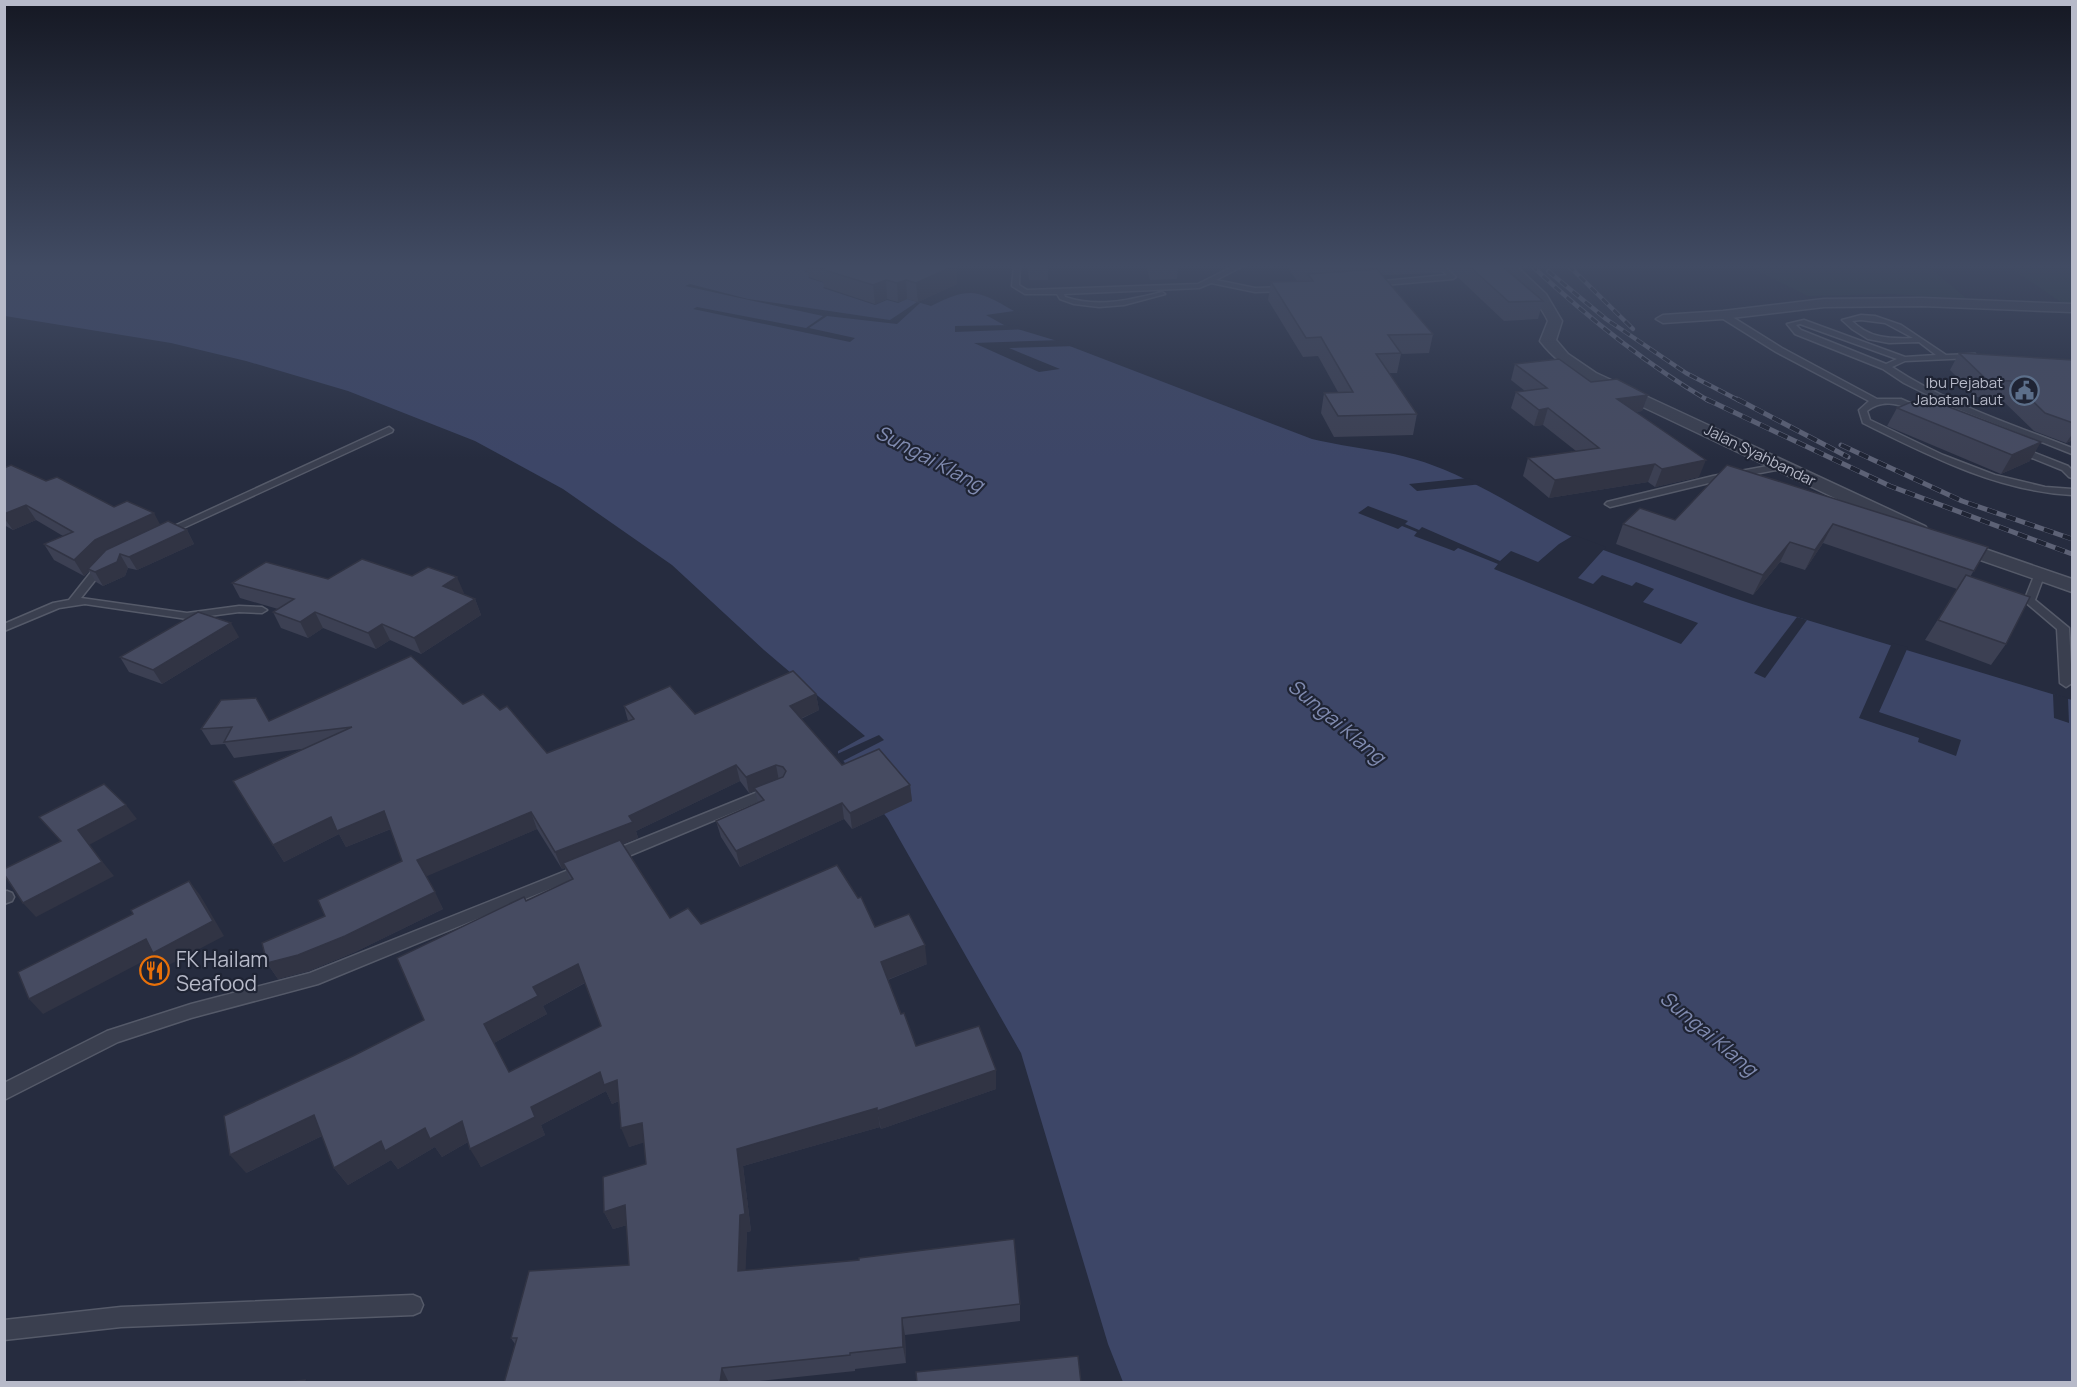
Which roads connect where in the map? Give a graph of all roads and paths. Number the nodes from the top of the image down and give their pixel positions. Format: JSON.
{"nodes":[{"id":1,"x":1552,"y":330,"type":"edge"},
{"id":2,"x":1747,"y":330,"type":"edge"},
{"id":3,"x":1796,"y":330,"type":"edge"},
{"id":4,"x":1823,"y":330,"type":"edge"},
{"id":5,"x":1858,"y":330,"type":"edge"},
{"id":6,"x":1905,"y":330,"type":"edge"},
{"id":7,"x":1920,"y":340,"type":"junction"},
{"id":8,"x":1944,"y":357,"type":"junction"},
{"id":9,"x":1985,"y":357,"type":"edge"},
{"id":10,"x":1904,"y":359,"type":"junction"},
{"id":11,"x":1886,"y":367,"type":"junction"},
{"id":12,"x":1875,"y":401,"type":"junction"},
{"id":13,"x":1928,"y":412,"type":"edge"},
{"id":14,"x":388,"y":429,"type":"dead end"},
{"id":15,"x":2012,"y":447,"type":"edge"},
{"id":16,"x":2073,"y":451,"type":"edge"},
{"id":17,"x":1784,"y":466,"type":"junction"},
{"id":18,"x":2073,"y":475,"type":"edge"},
{"id":19,"x":2073,"y":492,"type":"edge"},
{"id":20,"x":1610,"y":504,"type":"dead end"},
{"id":21,"x":151,"y":539,"type":"edge"},
{"id":22,"x":109,"y":559,"type":"edge"},
{"id":23,"x":2039,"y":576,"type":"junction"},
{"id":24,"x":2073,"y":586,"type":"edge"},
{"id":25,"x":72,"y":603,"type":"junction"},
{"id":26,"x":262,"y":610,"type":"dead end"},
{"id":27,"x":4,"y":628,"type":"edge"},
{"id":28,"x":2066,"y":683,"type":"dead end"},
{"id":29,"x":780,"y":788,"type":"edge"},
{"id":30,"x":4,"y":1092,"type":"edge"},
{"id":31,"x":413,"y":1305,"type":"dead end"},
{"id":32,"x":4,"y":1330,"type":"edge"}],
"edges":[{"from":1,"to":17,"type":"street","name":"Jalan Syahbandar"},
{"from":2,"to":12,"type":"lane"},
{"from":3,"to":11,"type":"lane"},
{"from":4,"to":10,"type":"lane"},
{"from":5,"to":7,"type":"lane"},
{"from":6,"to":7,"type":"lane"},
{"from":7,"to":8,"type":"lane"},
{"from":8,"to":9,"type":"lane"},
{"from":8,"to":10,"type":"lane"},
{"from":10,"to":11,"type":"lane"},
{"from":11,"to":16,"type":"lane"},
{"from":12,"to":13,"type":"lane"},
{"from":12,"to":19,"type":"lane"},
{"from":14,"to":21,"type":"lane"},
{"from":15,"to":18,"type":"lane"},
{"from":17,"to":20,"type":"lane"},
{"from":17,"to":23,"type":"street","name":"Jalan Syahbandar"},
{"from":22,"to":25,"type":"lane"},
{"from":23,"to":24,"type":"street","name":"Jalan Syahbandar"},
{"from":23,"to":28,"type":"lane"},
{"from":25,"to":26,"type":"lane"},
{"from":25,"to":27,"type":"lane"},
{"from":29,"to":30,"type":"lane"},
{"from":31,"to":32,"type":"lane"}]}
